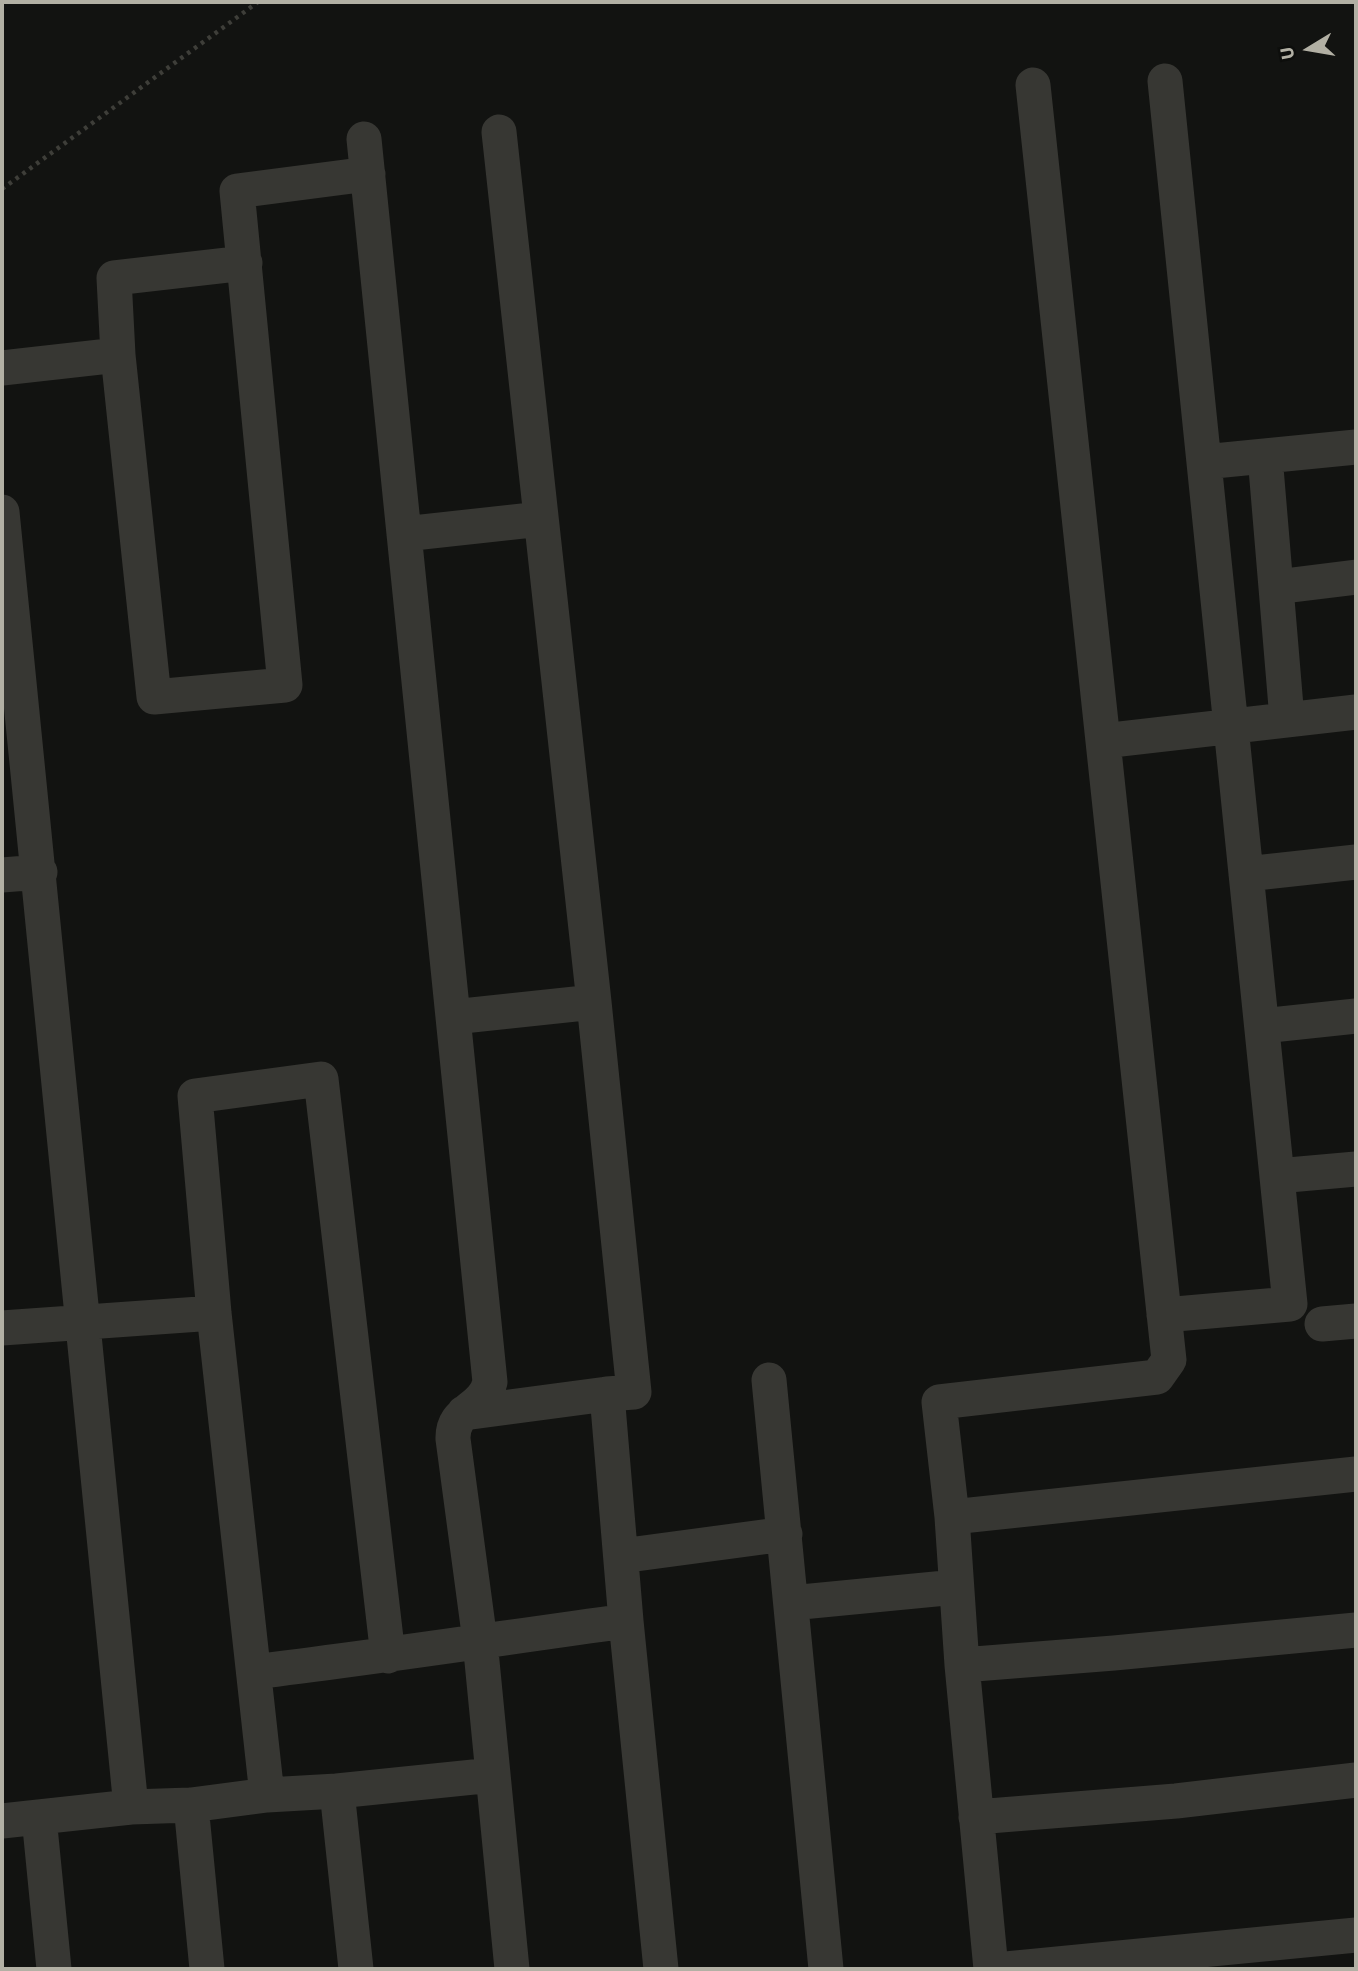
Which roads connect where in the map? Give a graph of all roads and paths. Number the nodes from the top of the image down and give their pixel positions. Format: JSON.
{"nodes":[{"id":1,"x":258,"y":2,"type":"edge"},
{"id":2,"x":1165,"y":81,"type":"dead end"},
{"id":3,"x":1033,"y":85,"type":"dead end"},
{"id":4,"x":499,"y":132,"type":"dead end"},
{"id":5,"x":365,"y":139,"type":"dead end"},
{"id":6,"x":369,"y":174,"type":"junction"},
{"id":7,"x":2,"y":189,"type":"edge"},
{"id":8,"x":245,"y":263,"type":"junction"},
{"id":9,"x":118,"y":355,"type":"junction"},
{"id":10,"x":2,"y":368,"type":"edge"},
{"id":11,"x":1356,"y":446,"type":"edge"},
{"id":12,"x":1265,"y":456,"type":"junction"},
{"id":13,"x":1204,"y":461,"type":"junction"},
{"id":14,"x":2,"y":512,"type":"edge"},
{"id":15,"x":541,"y":519,"type":"junction"},
{"id":16,"x":404,"y":534,"type":"junction"},
{"id":17,"x":1356,"y":578,"type":"edge"},
{"id":18,"x":1276,"y":587,"type":"junction"},
{"id":19,"x":1356,"y":712,"type":"edge"},
{"id":20,"x":1287,"y":719,"type":"junction"},
{"id":21,"x":1231,"y":726,"type":"junction"},
{"id":22,"x":1103,"y":741,"type":"junction"},
{"id":23,"x":1356,"y":862,"type":"edge"},
{"id":24,"x":40,"y":872,"type":"junction"},
{"id":25,"x":1246,"y":874,"type":"junction"},
{"id":26,"x":2,"y":875,"type":"edge"},
{"id":27,"x":594,"y":1002,"type":"junction"},
{"id":28,"x":1356,"y":1016,"type":"edge"},
{"id":29,"x":453,"y":1017,"type":"junction"},
{"id":30,"x":1262,"y":1026,"type":"junction"},
{"id":31,"x":1356,"y":1169,"type":"edge"},
{"id":32,"x":1277,"y":1176,"type":"junction"},
{"id":33,"x":214,"y":1313,"type":"junction"},
{"id":34,"x":1164,"y":1315,"type":"junction"},
{"id":35,"x":82,"y":1321,"type":"junction"},
{"id":36,"x":1356,"y":1321,"type":"edge"},
{"id":37,"x":1322,"y":1324,"type":"dead end"},
{"id":38,"x":2,"y":1328,"type":"edge"},
{"id":39,"x":769,"y":1380,"type":"dead end"},
{"id":40,"x":607,"y":1394,"type":"junction"},
{"id":41,"x":464,"y":1413,"type":"junction"},
{"id":42,"x":1356,"y":1474,"type":"edge"},
{"id":43,"x":952,"y":1517,"type":"junction"},
{"id":44,"x":785,"y":1534,"type":"junction"},
{"id":45,"x":621,"y":1556,"type":"junction"},
{"id":46,"x":956,"y":1587,"type":"junction"},
{"id":47,"x":791,"y":1604,"type":"junction"},
{"id":48,"x":626,"y":1621,"type":"junction"},
{"id":49,"x":1356,"y":1630,"type":"edge"},
{"id":50,"x":480,"y":1640,"type":"junction"},
{"id":51,"x":388,"y":1656,"type":"junction"},
{"id":52,"x":962,"y":1665,"type":"junction"},
{"id":53,"x":254,"y":1672,"type":"junction"},
{"id":54,"x":493,"y":1775,"type":"junction"},
{"id":55,"x":1356,"y":1780,"type":"edge"},
{"id":56,"x":337,"y":1791,"type":"junction"},
{"id":57,"x":267,"y":1794,"type":"junction"},
{"id":58,"x":191,"y":1805,"type":"junction"},
{"id":59,"x":131,"y":1807,"type":"junction"},
{"id":60,"x":12,"y":1813,"type":"edge"},
{"id":61,"x":976,"y":1817,"type":"junction"},
{"id":62,"x":1356,"y":1935,"type":"edge"},
{"id":63,"x":54,"y":1969,"type":"edge"},
{"id":64,"x":207,"y":1969,"type":"edge"},
{"id":65,"x":356,"y":1969,"type":"edge"},
{"id":66,"x":512,"y":1969,"type":"edge"},
{"id":67,"x":661,"y":1969,"type":"edge"},
{"id":68,"x":826,"y":1969,"type":"edge"},
{"id":69,"x":991,"y":1969,"type":"edge"},
{"id":70,"x":1006,"y":1969,"type":"edge"}],
"edges":[{"from":1,"to":7,"type":"path"},
{"from":2,"to":13,"type":"street"},
{"from":3,"to":22,"type":"street"},
{"from":4,"to":15,"type":"street"},
{"from":5,"to":6,"type":"street"},
{"from":6,"to":8,"type":"street"},
{"from":6,"to":16,"type":"street"},
{"from":8,"to":9,"type":"street"},
{"from":8,"to":9,"type":"street"},
{"from":9,"to":10,"type":"street"},
{"from":11,"to":12,"type":"street"},
{"from":12,"to":13,"type":"street"},
{"from":12,"to":18,"type":"street"},
{"from":13,"to":21,"type":"street"},
{"from":14,"to":24,"type":"street"},
{"from":15,"to":16,"type":"street"},
{"from":15,"to":27,"type":"street"},
{"from":16,"to":29,"type":"street"},
{"from":17,"to":18,"type":"street"},
{"from":18,"to":20,"type":"street"},
{"from":19,"to":20,"type":"street"},
{"from":20,"to":21,"type":"street"},
{"from":21,"to":22,"type":"street"},
{"from":21,"to":25,"type":"street"},
{"from":22,"to":34,"type":"street"},
{"from":23,"to":25,"type":"street"},
{"from":24,"to":26,"type":"street"},
{"from":24,"to":35,"type":"street"},
{"from":25,"to":30,"type":"street"},
{"from":27,"to":29,"type":"street"},
{"from":27,"to":40,"type":"street"},
{"from":28,"to":30,"type":"street"},
{"from":29,"to":41,"type":"street"},
{"from":30,"to":32,"type":"street"},
{"from":31,"to":32,"type":"street"},
{"from":32,"to":34,"type":"street"},
{"from":33,"to":35,"type":"street"},
{"from":33,"to":51,"type":"street"},
{"from":33,"to":53,"type":"street"},
{"from":34,"to":43,"type":"street"},
{"from":35,"to":38,"type":"street"},
{"from":35,"to":59,"type":"street"},
{"from":36,"to":37,"type":"street"},
{"from":39,"to":44,"type":"street"},
{"from":40,"to":41,"type":"street"},
{"from":40,"to":45,"type":"street"},
{"from":41,"to":50,"type":"street"},
{"from":42,"to":43,"type":"street"},
{"from":43,"to":46,"type":"street"},
{"from":44,"to":45,"type":"street"},
{"from":44,"to":47,"type":"street"},
{"from":45,"to":48,"type":"street"},
{"from":46,"to":47,"type":"street"},
{"from":46,"to":52,"type":"street"},
{"from":47,"to":68,"type":"street"},
{"from":48,"to":50,"type":"street"},
{"from":48,"to":67,"type":"street"},
{"from":49,"to":52,"type":"street"},
{"from":50,"to":51,"type":"street"},
{"from":50,"to":54,"type":"street"},
{"from":51,"to":53,"type":"street"},
{"from":52,"to":61,"type":"street"},
{"from":53,"to":57,"type":"street"},
{"from":54,"to":56,"type":"street"},
{"from":54,"to":66,"type":"street"},
{"from":55,"to":61,"type":"street"},
{"from":56,"to":57,"type":"street"},
{"from":56,"to":65,"type":"street"},
{"from":57,"to":58,"type":"street"},
{"from":58,"to":59,"type":"street"},
{"from":58,"to":64,"type":"street"},
{"from":59,"to":60,"type":"street"},
{"from":60,"to":63,"type":"street"},
{"from":61,"to":69,"type":"street"},
{"from":62,"to":70,"type":"street"}]}
